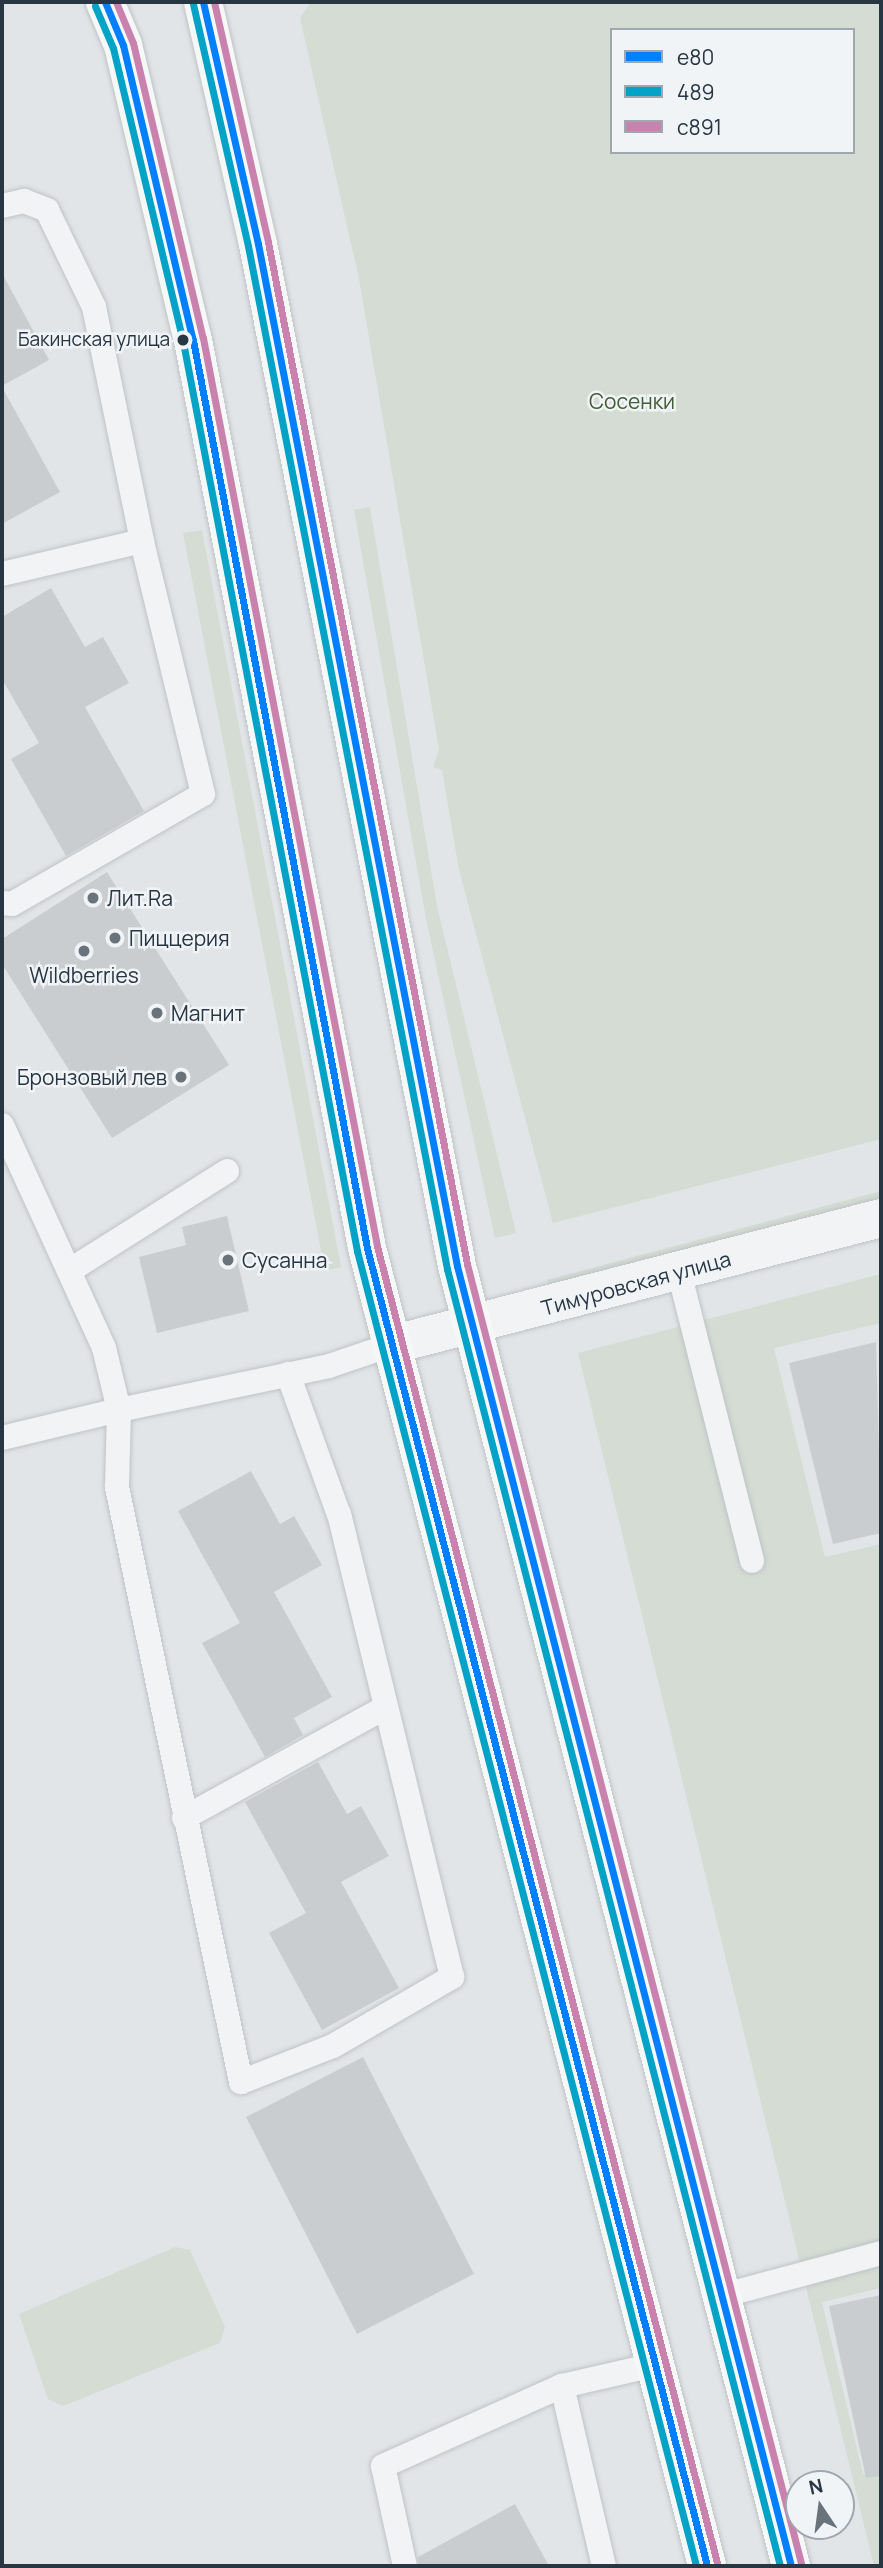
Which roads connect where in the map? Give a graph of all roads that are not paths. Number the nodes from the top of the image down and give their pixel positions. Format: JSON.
{"nodes":[{"id":1,"x":105,"y":2,"type":"edge"},
{"id":2,"x":203,"y":2,"type":"edge"},
{"id":3,"x":2,"y":206,"type":"edge"},
{"id":4,"x":142,"y":541,"type":"junction"},
{"id":5,"x":2,"y":574,"type":"edge"},
{"id":6,"x":2,"y":903,"type":"edge"},
{"id":7,"x":2,"y":1125,"type":"edge"},
{"id":8,"x":227,"y":1171,"type":"dead end"},
{"id":9,"x":881,"y":1218,"type":"edge"},
{"id":10,"x":69,"y":1271,"type":"junction"},
{"id":11,"x":679,"y":1272,"type":"junction"},
{"id":12,"x":471,"y":1325,"type":"junction"},
{"id":13,"x":391,"y":1345,"type":"junction"},
{"id":14,"x":288,"y":1374,"type":"junction"},
{"id":15,"x":119,"y":1410,"type":"junction"},
{"id":16,"x":2,"y":1438,"type":"edge"},
{"id":17,"x":752,"y":1561,"type":"dead end"},
{"id":18,"x":386,"y":1707,"type":"junction"},
{"id":19,"x":184,"y":1818,"type":"junction"},
{"id":20,"x":881,"y":2253,"type":"edge"},
{"id":21,"x":721,"y":2295,"type":"junction"},
{"id":22,"x":658,"y":2364,"type":"junction"},
{"id":23,"x":562,"y":2386,"type":"junction"},
{"id":24,"x":405,"y":2566,"type":"edge"},
{"id":25,"x":604,"y":2566,"type":"edge"},
{"id":26,"x":707,"y":2566,"type":"edge"},
{"id":27,"x":791,"y":2566,"type":"edge"}],
"edges":[{"from":1,"to":13,"type":"main road"},
{"from":2,"to":12,"type":"main road"},
{"from":3,"to":4,"type":"lane"},
{"from":4,"to":5,"type":"lane"},
{"from":4,"to":6,"type":"lane"},
{"from":7,"to":10,"type":"lane"},
{"from":8,"to":10,"type":"lane"},
{"from":9,"to":11,"type":"street","name":"Тимуровская улица"},
{"from":10,"to":15,"type":"lane"},
{"from":11,"to":12,"type":"street","name":"Тимуровская улица"},
{"from":11,"to":17,"type":"lane"},
{"from":12,"to":13,"type":"street","name":"Тимуровская улица"},
{"from":12,"to":21,"type":"main road"},
{"from":13,"to":14,"type":"lane"},
{"from":13,"to":22,"type":"main road"},
{"from":14,"to":15,"type":"lane"},
{"from":14,"to":18,"type":"lane"},
{"from":15,"to":16,"type":"lane"},
{"from":15,"to":19,"type":"lane"},
{"from":18,"to":19,"type":"lane"},
{"from":18,"to":19,"type":"lane"},
{"from":20,"to":21,"type":"lane"},
{"from":21,"to":27,"type":"main road"},
{"from":22,"to":23,"type":"lane"},
{"from":22,"to":26,"type":"main road"},
{"from":23,"to":24,"type":"lane"},
{"from":23,"to":25,"type":"lane"}]}
